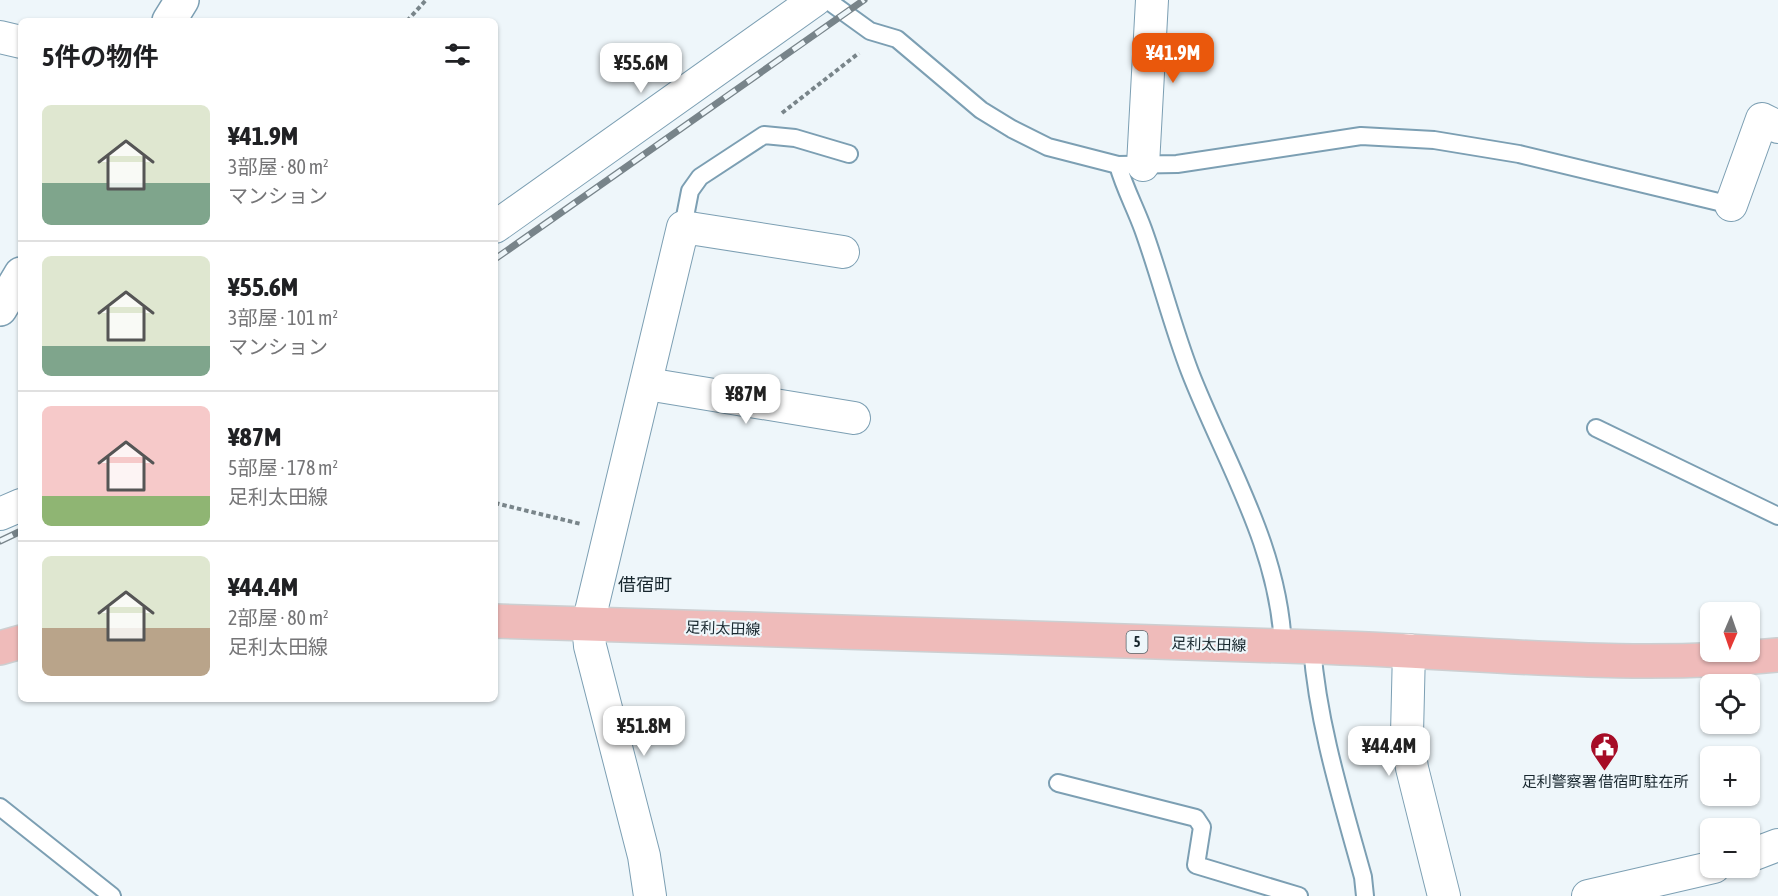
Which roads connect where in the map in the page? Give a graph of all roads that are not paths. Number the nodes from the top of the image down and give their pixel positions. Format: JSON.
{"nodes":[{"id":1,"x":182,"y":0,"type":"edge"},
{"id":2,"x":815,"y":0,"type":"edge"},
{"id":3,"x":827,"y":0,"type":"edge"},
{"id":4,"x":1152,"y":0,"type":"edge"},
{"id":5,"x":171,"y":18,"type":"edge"},
{"id":6,"x":0,"y":37,"type":"edge"},
{"id":7,"x":18,"y":41,"type":"edge"},
{"id":8,"x":1778,"y":127,"type":"edge"},
{"id":9,"x":849,"y":154,"type":"dead end"},
{"id":10,"x":1131,"y":165,"type":"junction"},
{"id":11,"x":1731,"y":205,"type":"joint"},
{"id":12,"x":498,"y":225,"type":"edge"},
{"id":13,"x":683,"y":227,"type":"junction"},
{"id":14,"x":843,"y":252,"type":"dead end"},
{"id":15,"x":18,"y":279,"type":"edge"},
{"id":16,"x":0,"y":309,"type":"edge"},
{"id":17,"x":647,"y":384,"type":"junction"},
{"id":18,"x":854,"y":418,"type":"dead end"},
{"id":19,"x":1596,"y":428,"type":"dead end"},
{"id":20,"x":18,"y":506,"type":"edge"},
{"id":21,"x":0,"y":514,"type":"edge"},
{"id":22,"x":1778,"y":516,"type":"edge"},
{"id":23,"x":498,"y":621,"type":"edge"},
{"id":24,"x":588,"y":624,"type":"junction"},
{"id":25,"x":18,"y":643,"type":"edge"},
{"id":26,"x":1298,"y":647,"type":"junction"},
{"id":27,"x":0,"y":648,"type":"edge"},
{"id":28,"x":1409,"y":650,"type":"junction"},
{"id":29,"x":1778,"y":655,"type":"edge"},
{"id":30,"x":1058,"y":783,"type":"dead end"},
{"id":31,"x":0,"y":807,"type":"edge"},
{"id":32,"x":1778,"y":845,"type":"edge"},
{"id":33,"x":1760,"y":852,"type":"edge"},
{"id":34,"x":1700,"y":870,"type":"edge"},
{"id":35,"x":112,"y":896,"type":"edge"},
{"id":36,"x":650,"y":896,"type":"edge"},
{"id":37,"x":1299,"y":896,"type":"edge"},
{"id":38,"x":1365,"y":896,"type":"edge"},
{"id":39,"x":1444,"y":896,"type":"edge"},
{"id":40,"x":1588,"y":896,"type":"edge"}],
"edges":[{"from":1,"to":5,"type":"main road"},
{"from":2,"to":12,"type":"street"},
{"from":3,"to":10,"type":"lane"},
{"from":4,"to":10,"type":"street"},
{"from":6,"to":7,"type":"street"},
{"from":8,"to":11,"type":"street"},
{"from":9,"to":13,"type":"lane"},
{"from":10,"to":11,"type":"lane"},
{"from":10,"to":26,"type":"lane"},
{"from":13,"to":14,"type":"street"},
{"from":13,"to":17,"type":"street"},
{"from":15,"to":16,"type":"main road"},
{"from":17,"to":18,"type":"street"},
{"from":17,"to":24,"type":"street"},
{"from":19,"to":22,"type":"lane"},
{"from":20,"to":21,"type":"street"},
{"from":23,"to":24,"type":"main road","name":"足利太田線","number":"5"},
{"from":24,"to":26,"type":"main road","name":"足利太田線","number":"5"},
{"from":24,"to":36,"type":"street"},
{"from":25,"to":27,"type":"main road"},
{"from":26,"to":28,"type":"main road","name":"足利太田線","number":"5"},
{"from":26,"to":38,"type":"lane"},
{"from":28,"to":29,"type":"main road","name":"足利太田線","number":"5"},
{"from":28,"to":39,"type":"street"},
{"from":30,"to":37,"type":"lane"},
{"from":31,"to":35,"type":"lane"},
{"from":32,"to":33,"type":"street"},
{"from":34,"to":40,"type":"street"}]}
